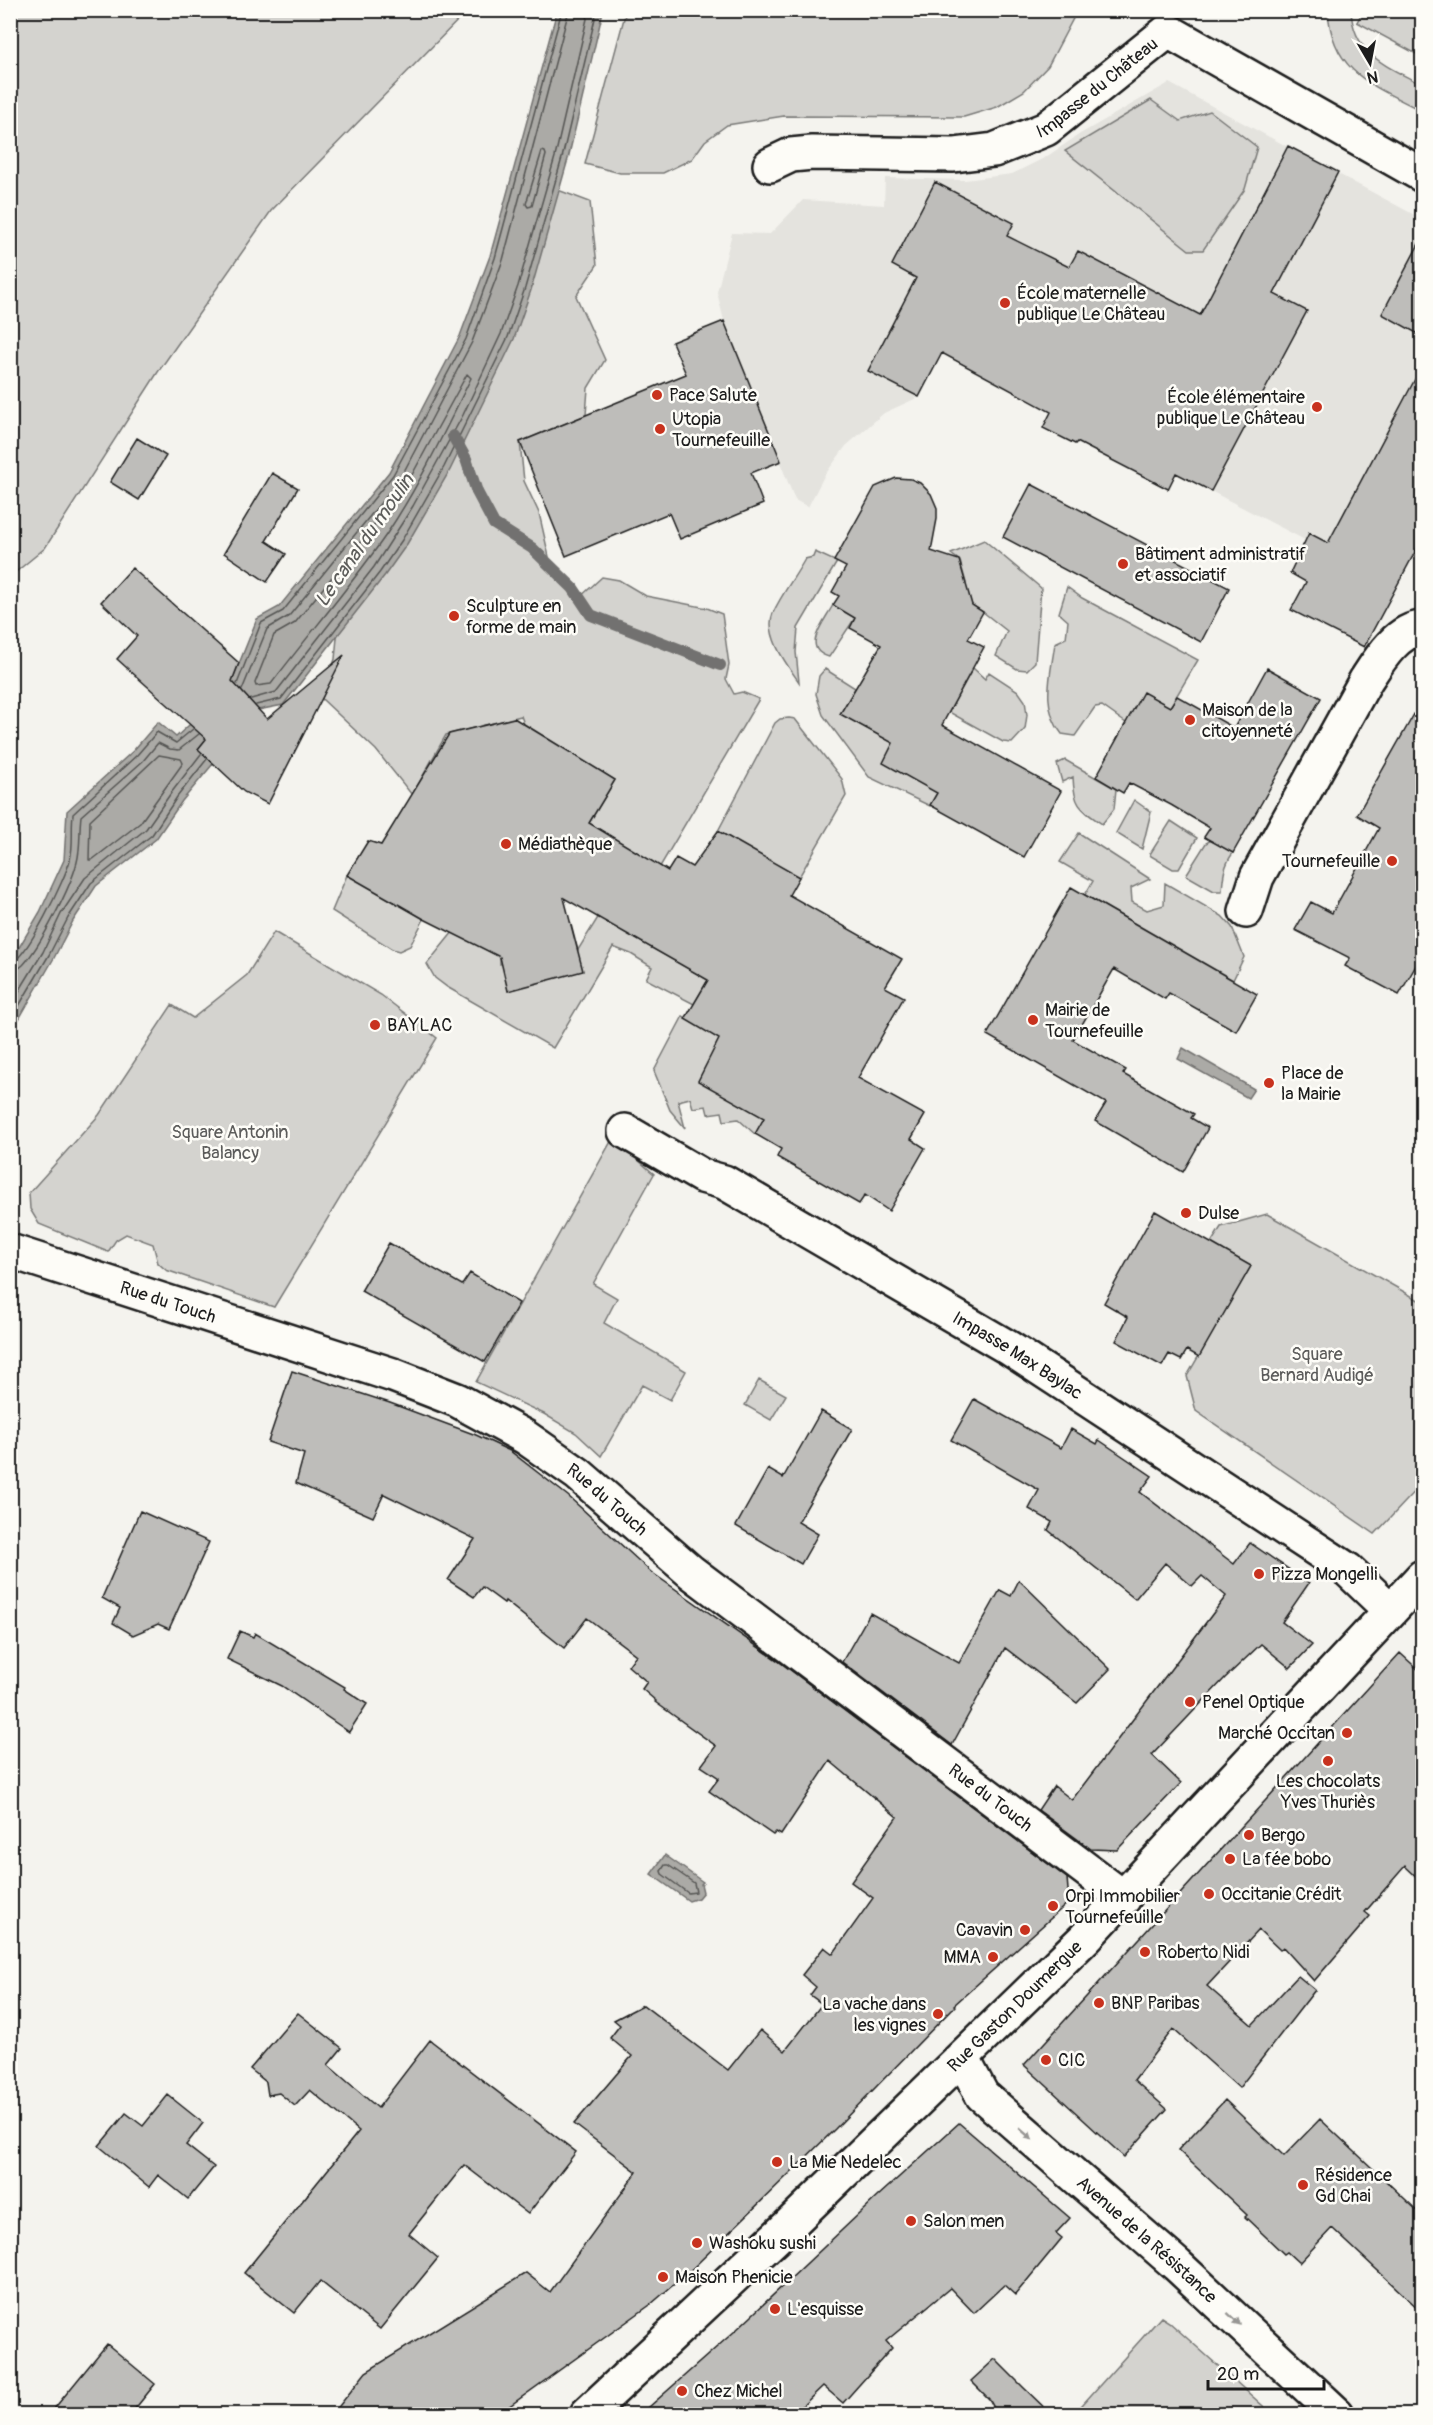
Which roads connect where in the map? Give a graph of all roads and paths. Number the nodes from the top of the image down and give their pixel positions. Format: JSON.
{"nodes":[{"id":1,"x":770,"y":165,"type":"dead end"},
{"id":2,"x":1422,"y":174,"type":"edge"},
{"id":3,"x":1422,"y":628,"type":"edge"},
{"id":4,"x":1246,"y":911,"type":"dead end"},
{"id":5,"x":625,"y":1131,"type":"dead end"},
{"id":6,"x":10,"y":1251,"type":"edge"},
{"id":7,"x":1422,"y":1577,"type":"edge"},
{"id":8,"x":1390,"y":1610,"type":"junction"},
{"id":9,"x":1124,"y":1898,"type":"junction"},
{"id":10,"x":963,"y":2059,"type":"junction"},
{"id":11,"x":587,"y":2415,"type":"edge"},
{"id":12,"x":1337,"y":2415,"type":"edge"}],
"edges":[{"from":1,"to":2,"type":"street","name":"Impasse du Château"},
{"from":3,"to":4,"type":"street"},
{"from":5,"to":8,"type":"street","name":"Impasse Max Baylac"},
{"from":6,"to":9,"type":"street","name":"Rue du Touch"},
{"from":7,"to":8,"type":"street","name":"Rue Gaston Doumergue"},
{"from":8,"to":9,"type":"street","name":"Rue Gaston Doumergue"},
{"from":9,"to":10,"type":"street","name":"Rue Gaston Doumergue"},
{"from":10,"to":11,"type":"street","name":"Rue Gaston Doumergue"},
{"from":10,"to":12,"type":"street","name":"Avenue de la Résistance","one_way":true}]}
